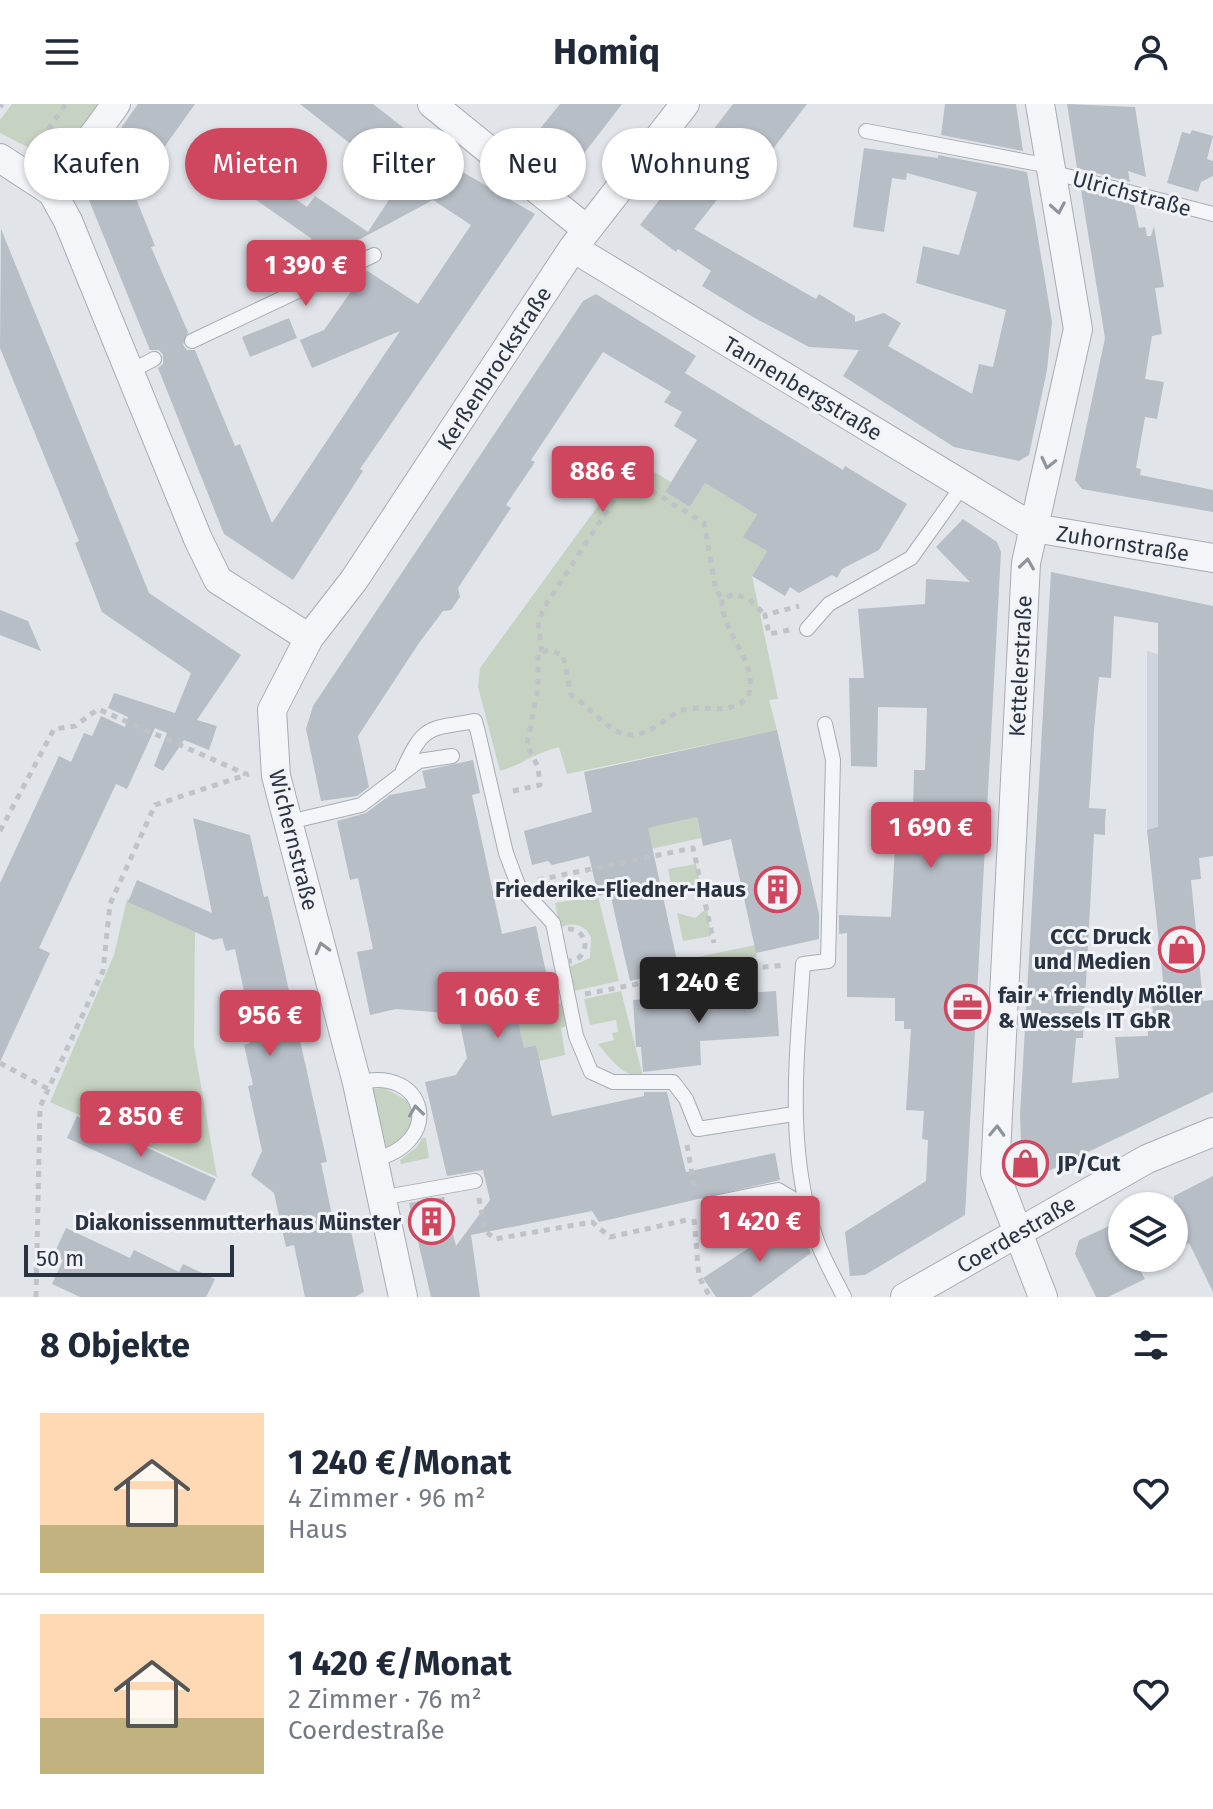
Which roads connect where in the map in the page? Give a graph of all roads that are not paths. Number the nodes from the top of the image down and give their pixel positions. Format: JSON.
{"nodes":[{"id":1,"x":116,"y":104,"type":"edge"},
{"id":2,"x":432,"y":104,"type":"edge"},
{"id":3,"x":685,"y":104,"type":"edge"},
{"id":4,"x":1040,"y":104,"type":"edge"},
{"id":5,"x":99,"y":128,"type":"edge"},
{"id":6,"x":866,"y":131,"type":"dead end"},
{"id":7,"x":1051,"y":169,"type":"junction"},
{"id":8,"x":56,"y":200,"type":"edge"},
{"id":9,"x":1213,"y":214,"type":"edge"},
{"id":10,"x":579,"y":238,"type":"junction"},
{"id":11,"x":374,"y":255,"type":"dead end"},
{"id":12,"x":192,"y":341,"type":"dead end"},
{"id":13,"x":154,"y":359,"type":"dead end"},
{"id":14,"x":129,"y":372,"type":"junction"},
{"id":15,"x":963,"y":485,"type":"junction"},
{"id":16,"x":1034,"y":528,"type":"junction"},
{"id":17,"x":1213,"y":558,"type":"edge"},
{"id":18,"x":802,"y":629,"type":"road end"},
{"id":19,"x":309,"y":638,"type":"junction"},
{"id":20,"x":825,"y":724,"type":"dead end"},
{"id":21,"x":452,"y":756,"type":"dead end"},
{"id":22,"x":401,"y":774,"type":"junction"},
{"id":23,"x":289,"y":822,"type":"junction"},
{"id":24,"x":357,"y":1083,"type":"junction"},
{"id":25,"x":794,"y":1114,"type":"junction"},
{"id":26,"x":1213,"y":1132,"type":"edge"},
{"id":27,"x":372,"y":1160,"type":"junction"},
{"id":28,"x":475,"y":1181,"type":"road end"},
{"id":29,"x":380,"y":1198,"type":"junction"},
{"id":30,"x":709,"y":1204,"type":"road end"},
{"id":31,"x":807,"y":1207,"type":"junction"},
{"id":32,"x":1016,"y":1233,"type":"junction"},
{"id":33,"x":403,"y":1297,"type":"edge"},
{"id":34,"x":844,"y":1297,"type":"edge"},
{"id":35,"x":905,"y":1297,"type":"edge"},
{"id":36,"x":1043,"y":1297,"type":"edge"}],
"edges":[{"from":1,"to":5,"type":"street"},
{"from":2,"to":10,"type":"street","name":"Tannenbergstraße"},
{"from":3,"to":10,"type":"street","name":"Kerßenbrockstraße"},
{"from":4,"to":7,"type":"street","name":"Kettelerstraße"},
{"from":6,"to":7,"type":"lane","name":"Ulrichstraße"},
{"from":7,"to":9,"type":"lane","name":"Ulrichstraße"},
{"from":7,"to":16,"type":"street","name":"Kettelerstraße","one_way":true},
{"from":8,"to":14,"type":"street"},
{"from":10,"to":15,"type":"street","name":"Tannenbergstraße"},
{"from":10,"to":19,"type":"street","name":"Kerßenbrockstraße"},
{"from":11,"to":12,"type":"lane"},
{"from":13,"to":14,"type":"lane"},
{"from":14,"to":19,"type":"street"},
{"from":15,"to":16,"type":"street","name":"Tannenbergstraße"},
{"from":15,"to":18,"type":"lane"},
{"from":16,"to":17,"type":"street","name":"Zuhornstraße"},
{"from":32,"to":16,"type":"street","name":"Kettelerstraße","one_way":true},
{"from":19,"to":23,"type":"street","name":"Wichernstraße"},
{"from":20,"to":25,"type":"lane"},
{"from":21,"to":22,"type":"lane"},
{"from":22,"to":23,"type":"lane"},
{"from":22,"to":25,"type":"lane"},
{"from":24,"to":23,"type":"street","name":"Wichernstraße","one_way":true},
{"from":24,"to":27,"type":"street","name":"Wichernstraße"},
{"from":27,"to":24,"type":"lane","one_way":true},
{"from":25,"to":31,"type":"lane"},
{"from":26,"to":32,"type":"street","name":"Coerdestraße"},
{"from":27,"to":29,"type":"street","name":"Wichernstraße"},
{"from":28,"to":29,"type":"lane"},
{"from":29,"to":33,"type":"street","name":"Wichernstraße"},
{"from":30,"to":31,"type":"lane"},
{"from":31,"to":34,"type":"lane"},
{"from":32,"to":35,"type":"street","name":"Coerdestraße"},
{"from":32,"to":36,"type":"street","name":"Kettelerstraße"}]}
